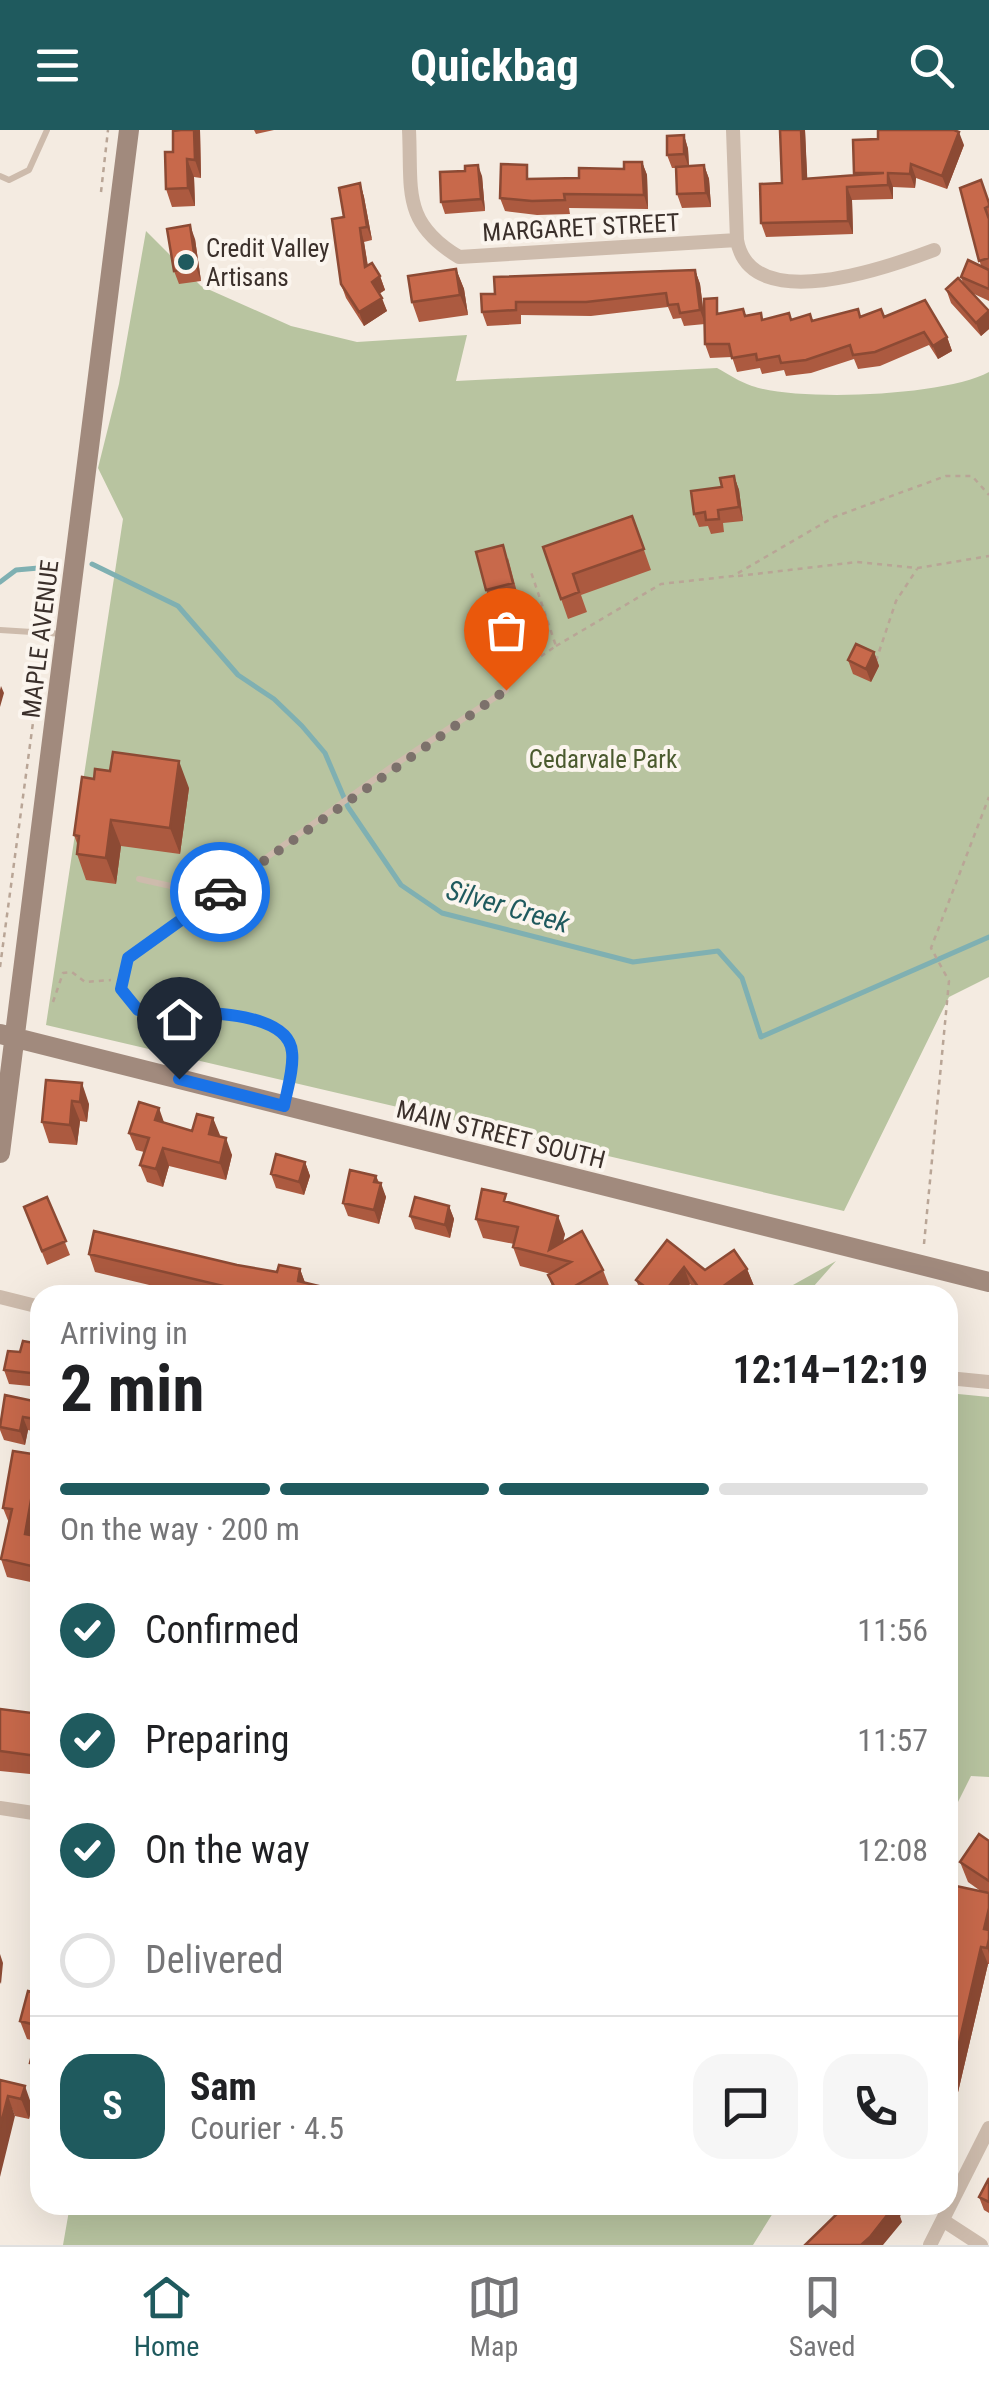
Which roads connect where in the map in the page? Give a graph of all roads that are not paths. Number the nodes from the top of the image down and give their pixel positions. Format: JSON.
{"nodes":[{"id":1,"x":47,"y":130,"type":"edge"},
{"id":2,"x":129,"y":130,"type":"edge"},
{"id":3,"x":410,"y":130,"type":"edge"},
{"id":4,"x":733,"y":130,"type":"edge"},
{"id":5,"x":0,"y":176,"type":"edge"},
{"id":6,"x":737,"y":240,"type":"junction"},
{"id":7,"x":934,"y":250,"type":"dead end"},
{"id":8,"x":0,"y":630,"type":"edge"},
{"id":9,"x":56,"y":633,"type":"junction"},
{"id":10,"x":504,"y":687,"type":"road end"},
{"id":11,"x":138,"y":879,"type":"dead end"},
{"id":12,"x":197,"y":908,"type":"junction"},
{"id":13,"x":8,"y":1036,"type":"edge"},
{"id":14,"x":284,"y":1106,"type":"junction"},
{"id":15,"x":0,"y":1154,"type":"edge"},
{"id":16,"x":989,"y":1282,"type":"edge"},
{"id":17,"x":0,"y":1297,"type":"edge"},
{"id":18,"x":30,"y":1304,"type":"edge"},
{"id":19,"x":958,"y":1379,"type":"edge"},
{"id":20,"x":989,"y":1382,"type":"edge"},
{"id":21,"x":0,"y":1808,"type":"edge"},
{"id":22,"x":30,"y":1812,"type":"edge"},
{"id":23,"x":989,"y":2128,"type":"edge"},
{"id":24,"x":958,"y":2191,"type":"edge"},
{"id":25,"x":946,"y":2215,"type":"edge"},
{"id":26,"x":944,"y":2220,"type":"junction"},
{"id":27,"x":930,"y":2245,"type":"edge"},
{"id":28,"x":980,"y":2245,"type":"edge"}],
"edges":[{"from":1,"to":5,"type":"lane"},
{"from":2,"to":9,"type":"main road","name":"MAPLE AVENUE"},
{"from":3,"to":6,"type":"street","name":"MARGARET STREET"},
{"from":4,"to":6,"type":"street"},
{"from":6,"to":7,"type":"street"},
{"from":8,"to":9,"type":"lane"},
{"from":9,"to":13,"type":"main road","name":"MAPLE AVENUE"},
{"from":10,"to":12,"type":"lane"},
{"from":11,"to":12,"type":"lane"},
{"from":12,"to":14,"type":"lane"},
{"from":13,"to":14,"type":"main road","name":"MAIN STREET SOUTH"},
{"from":13,"to":15,"type":"main road","name":"MAPLE AVENUE"},
{"from":14,"to":16,"type":"main road","name":"MAIN STREET SOUTH"},
{"from":17,"to":18,"type":"street"},
{"from":19,"to":20,"type":"street"},
{"from":21,"to":22,"type":"street"},
{"from":23,"to":24,"type":"street"},
{"from":25,"to":26,"type":"street"},
{"from":26,"to":27,"type":"street"},
{"from":26,"to":28,"type":"street"}]}
